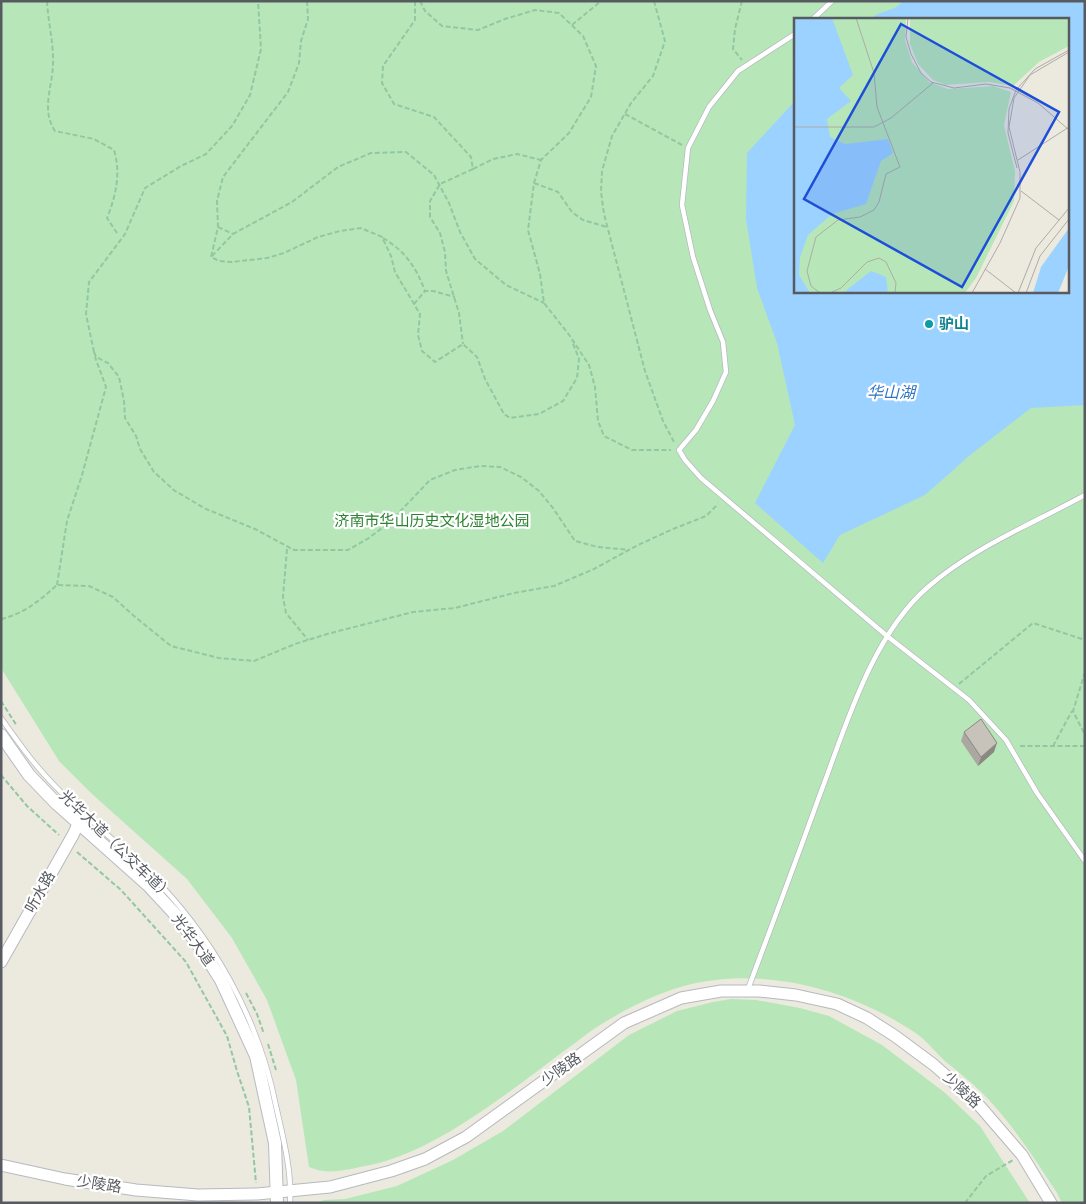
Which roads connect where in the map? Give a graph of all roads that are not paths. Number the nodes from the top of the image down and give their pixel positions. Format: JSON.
{"nodes":[{"id":1,"x":832,"y":1,"type":"edge"},
{"id":2,"x":814,"y":18,"type":"edge"},
{"id":3,"x":794,"y":35,"type":"edge"},
{"id":4,"x":1082,"y":497,"type":"edge"},
{"id":5,"x":887,"y":636,"type":"junction"},
{"id":6,"x":1,"y":718,"type":"edge"},
{"id":7,"x":1,"y":735,"type":"edge"},
{"id":8,"x":79,"y":822,"type":"junction"},
{"id":9,"x":1085,"y":861,"type":"edge"},
{"id":10,"x":1,"y":962,"type":"edge"},
{"id":11,"x":748,"y":990,"type":"junction"},
{"id":12,"x":1,"y":1165,"type":"edge"},
{"id":13,"x":277,"y":1197,"type":"edge"},
{"id":14,"x":290,"y":1197,"type":"edge"},
{"id":15,"x":1051,"y":1203,"type":"edge"}],
"edges":[{"from":1,"to":2,"type":"lane"},
{"from":3,"to":5,"type":"lane"},
{"from":4,"to":5,"type":"lane"},
{"from":5,"to":9,"type":"lane"},
{"from":5,"to":11,"type":"lane"},
{"from":6,"to":14,"type":"lane","name":"光华大道（公交车道）"},
{"from":7,"to":8,"type":"main road","name":"光华大道"},
{"from":8,"to":10,"type":"street","name":"听水路"},
{"from":8,"to":13,"type":"main road","name":"光华大道"},
{"from":11,"to":14,"type":"street","name":"少陵路"},
{"from":11,"to":15,"type":"street","name":"少陵路"},
{"from":12,"to":13,"type":"street","name":"少陵路"},
{"from":13,"to":14,"type":"street","name":"少陵路"}]}
